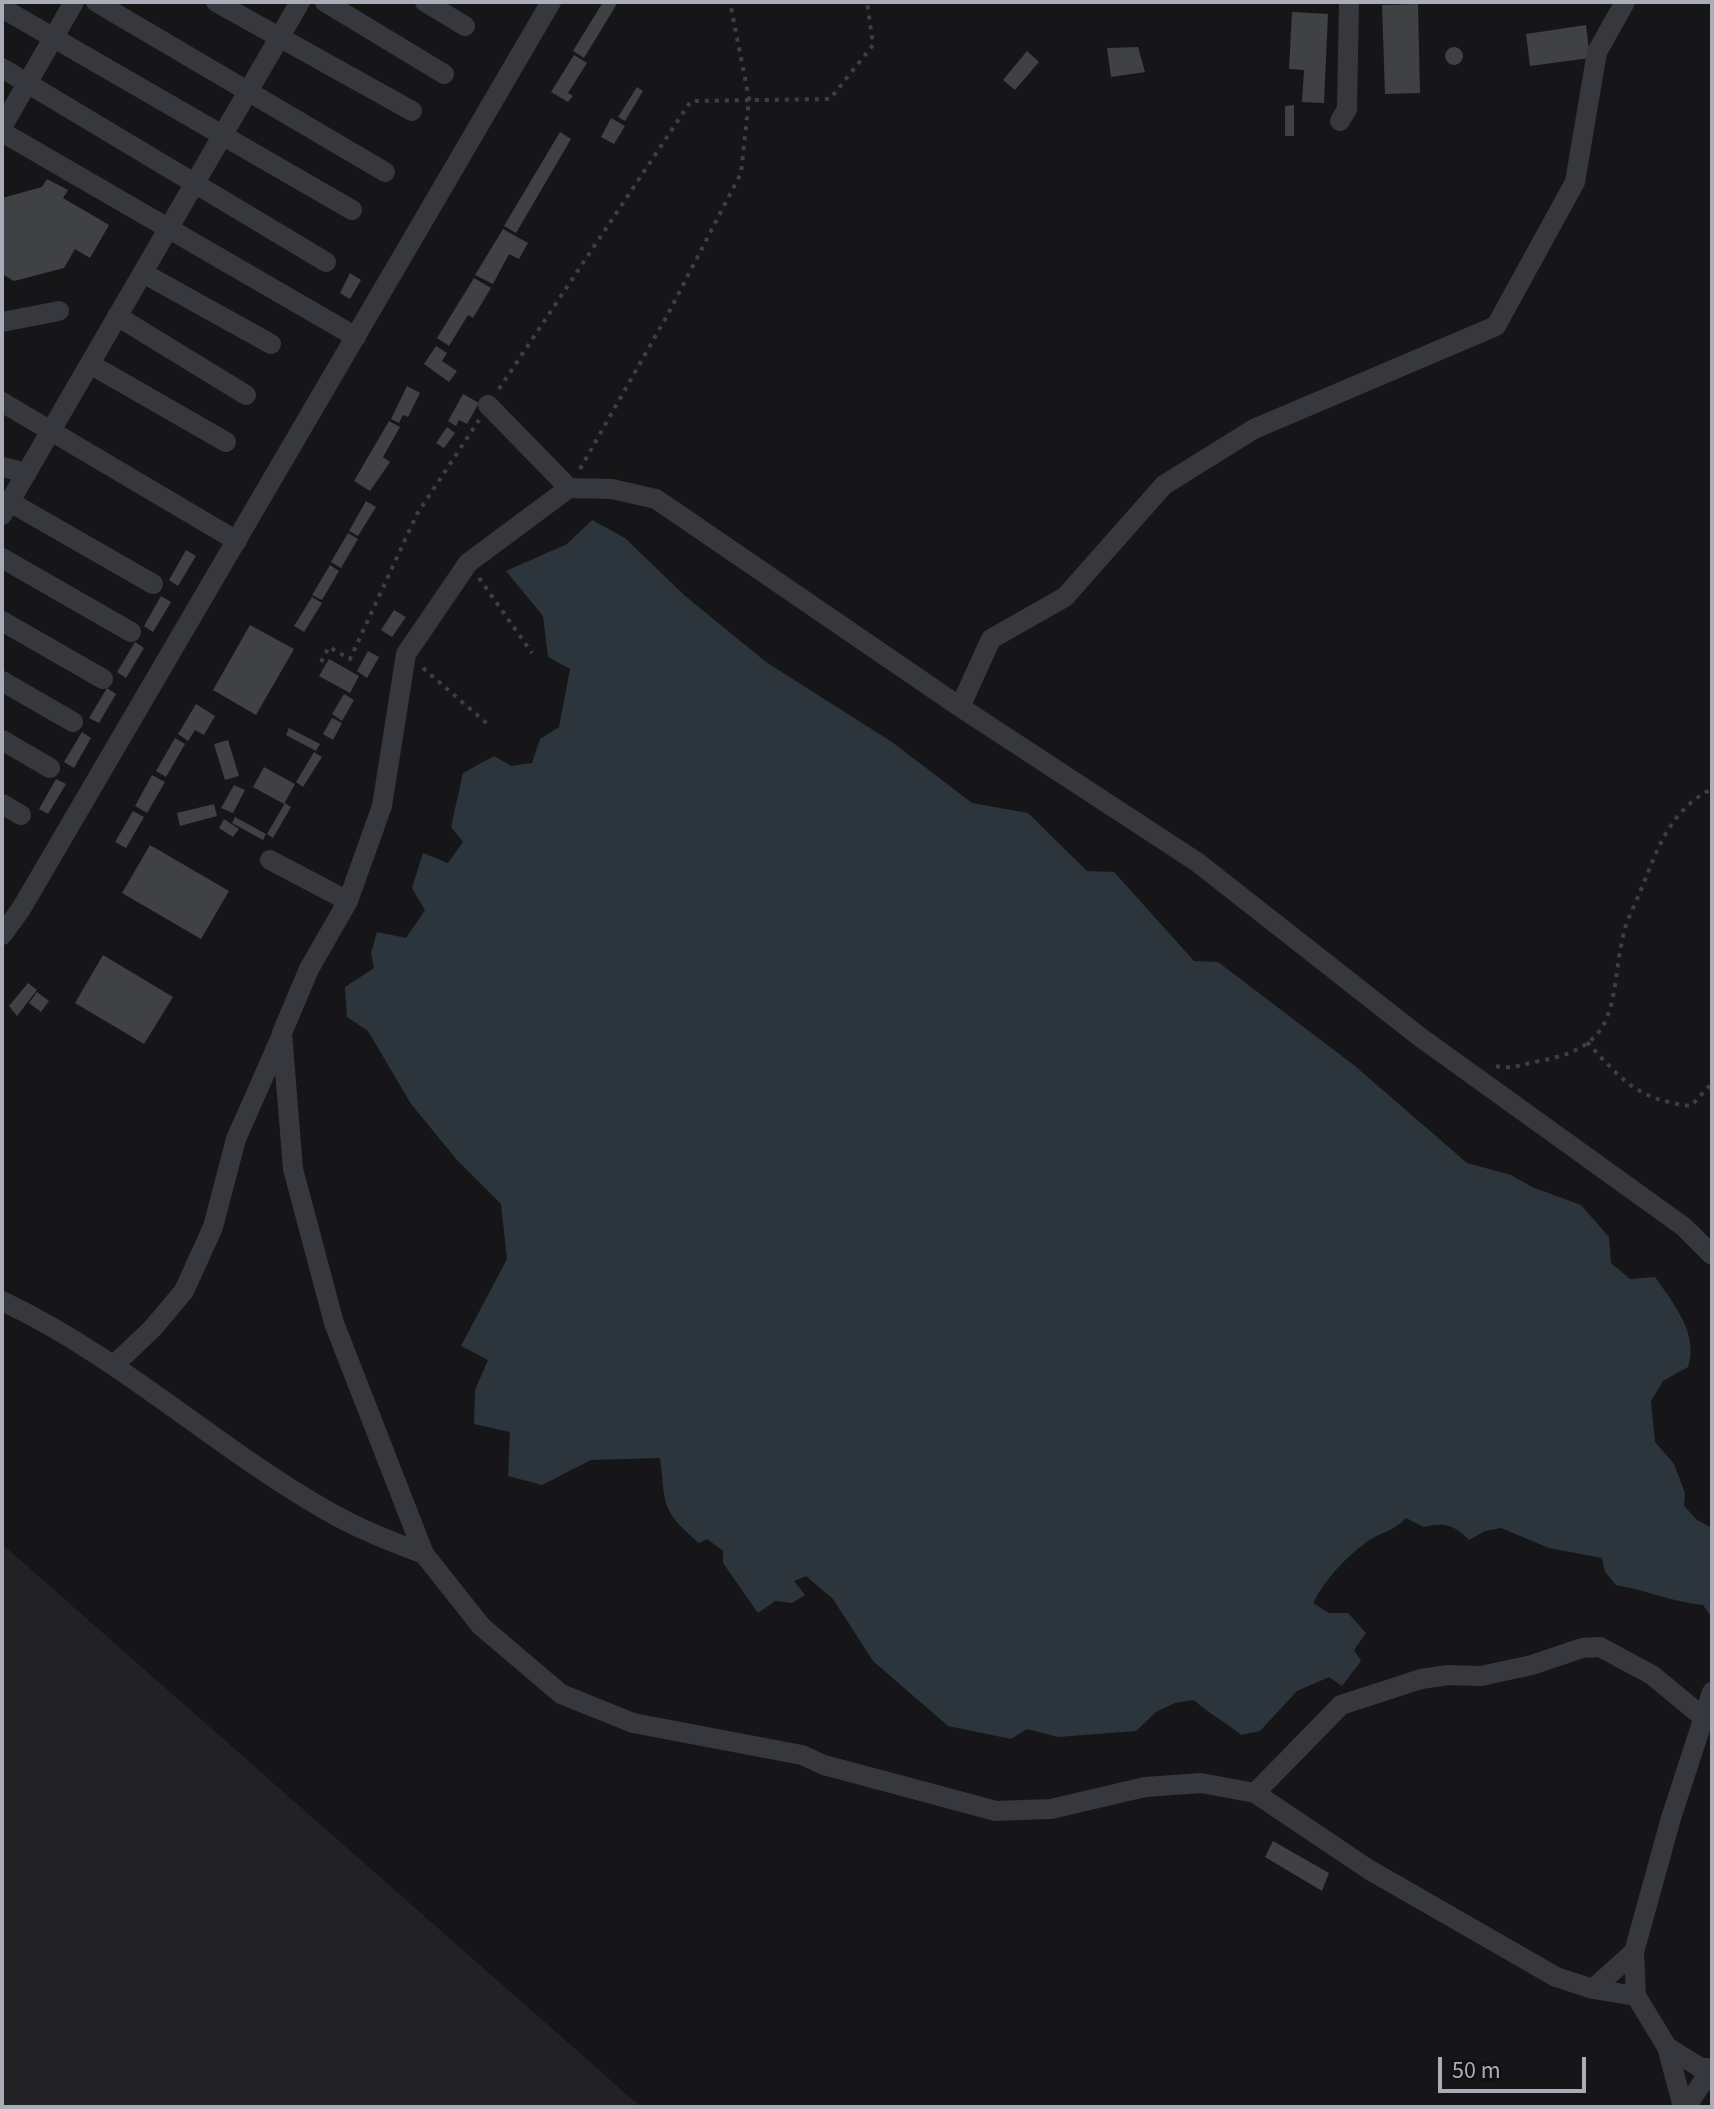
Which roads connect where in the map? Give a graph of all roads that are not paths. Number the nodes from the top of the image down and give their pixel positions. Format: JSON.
{"nodes":[{"id":1,"x":74,"y":2,"type":"edge"},
{"id":2,"x":96,"y":2,"type":"edge"},
{"id":3,"x":216,"y":2,"type":"edge"},
{"id":4,"x":300,"y":2,"type":"edge"},
{"id":5,"x":325,"y":2,"type":"edge"},
{"id":6,"x":425,"y":2,"type":"edge"},
{"id":7,"x":551,"y":2,"type":"edge"},
{"id":8,"x":1349,"y":2,"type":"edge"},
{"id":9,"x":1625,"y":2,"type":"edge"},
{"id":10,"x":2,"y":8,"type":"edge"},
{"id":11,"x":465,"y":26,"type":"dead end"},
{"id":12,"x":53,"y":39,"type":"junction"},
{"id":13,"x":279,"y":40,"type":"junction"},
{"id":14,"x":2,"y":68,"type":"edge"},
{"id":15,"x":444,"y":74,"type":"dead end"},
{"id":16,"x":28,"y":83,"type":"junction"},
{"id":17,"x":249,"y":89,"type":"junction"},
{"id":18,"x":412,"y":111,"type":"dead end"},
{"id":19,"x":1340,"y":121,"type":"dead end"},
{"id":20,"x":2,"y":129,"type":"edge"},
{"id":21,"x":222,"y":136,"type":"junction"},
{"id":22,"x":385,"y":172,"type":"dead end"},
{"id":23,"x":195,"y":182,"type":"junction"},
{"id":24,"x":352,"y":210,"type":"dead end"},
{"id":25,"x":168,"y":229,"type":"junction"},
{"id":26,"x":326,"y":262,"type":"dead end"},
{"id":27,"x":143,"y":273,"type":"junction"},
{"id":28,"x":59,"y":311,"type":"dead end"},
{"id":29,"x":117,"y":316,"type":"junction"},
{"id":30,"x":2,"y":322,"type":"edge"},
{"id":31,"x":356,"y":337,"type":"junction"},
{"id":32,"x":271,"y":344,"type":"dead end"},
{"id":33,"x":90,"y":364,"type":"junction"},
{"id":34,"x":246,"y":395,"type":"dead end"},
{"id":35,"x":2,"y":402,"type":"edge"},
{"id":36,"x":488,"y":405,"type":"road end"},
{"id":37,"x":51,"y":431,"type":"junction"},
{"id":38,"x":226,"y":442,"type":"dead end"},
{"id":39,"x":2,"y":467,"type":"edge"},
{"id":40,"x":27,"y":473,"type":"junction"},
{"id":41,"x":569,"y":488,"type":"junction"},
{"id":42,"x":6,"y":508,"type":"edge"},
{"id":43,"x":237,"y":541,"type":"junction"},
{"id":44,"x":2,"y":558,"type":"edge"},
{"id":45,"x":153,"y":584,"type":"dead end"},
{"id":46,"x":2,"y":621,"type":"edge"},
{"id":47,"x":131,"y":632,"type":"dead end"},
{"id":48,"x":103,"y":679,"type":"dead end"},
{"id":49,"x":2,"y":681,"type":"edge"},
{"id":50,"x":960,"y":707,"type":"junction"},
{"id":51,"x":73,"y":722,"type":"dead end"},
{"id":52,"x":2,"y":740,"type":"edge"},
{"id":53,"x":50,"y":768,"type":"dead end"},
{"id":54,"x":2,"y":804,"type":"edge"},
{"id":55,"x":21,"y":815,"type":"dead end"},
{"id":56,"x":270,"y":860,"type":"dead end"},
{"id":57,"x":348,"y":901,"type":"junction"},
{"id":58,"x":2,"y":935,"type":"edge"},
{"id":59,"x":282,"y":1033,"type":"junction"},
{"id":60,"x":1696,"y":1240,"type":"junction"},
{"id":61,"x":1712,"y":1255,"type":"edge"},
{"id":62,"x":1712,"y":1268,"type":"edge"},
{"id":63,"x":2,"y":1301,"type":"edge"},
{"id":64,"x":115,"y":1364,"type":"junction"},
{"id":65,"x":424,"y":1554,"type":"junction"},
{"id":66,"x":1712,"y":1692,"type":"edge"},
{"id":67,"x":1704,"y":1718,"type":"junction"},
{"id":68,"x":1255,"y":1793,"type":"junction"},
{"id":69,"x":1634,"y":1952,"type":"junction"},
{"id":70,"x":1593,"y":1989,"type":"junction"},
{"id":71,"x":1636,"y":1996,"type":"junction"},
{"id":72,"x":1667,"y":2047,"type":"junction"},
{"id":73,"x":1712,"y":2068,"type":"edge"},
{"id":74,"x":1685,"y":2107,"type":"edge"}],
"edges":[{"from":1,"to":12,"type":"street"},
{"from":2,"to":17,"type":"street"},
{"from":3,"to":13,"type":"street"},
{"from":4,"to":13,"type":"street"},
{"from":5,"to":15,"type":"street"},
{"from":6,"to":11,"type":"street"},
{"from":7,"to":31,"type":"street"},
{"from":8,"to":19,"type":"street"},
{"from":9,"to":50,"type":"street"},
{"from":10,"to":12,"type":"street"},
{"from":12,"to":16,"type":"street"},
{"from":12,"to":21,"type":"street"},
{"from":13,"to":17,"type":"street"},
{"from":13,"to":18,"type":"street"},
{"from":14,"to":16,"type":"street"},
{"from":16,"to":20,"type":"street"},
{"from":16,"to":23,"type":"street"},
{"from":17,"to":21,"type":"street"},
{"from":17,"to":22,"type":"street"},
{"from":20,"to":25,"type":"street"},
{"from":21,"to":23,"type":"street"},
{"from":21,"to":24,"type":"street"},
{"from":23,"to":25,"type":"street"},
{"from":23,"to":26,"type":"street"},
{"from":25,"to":27,"type":"street"},
{"from":25,"to":31,"type":"street"},
{"from":27,"to":29,"type":"street"},
{"from":27,"to":32,"type":"street"},
{"from":28,"to":30,"type":"street"},
{"from":29,"to":33,"type":"street"},
{"from":29,"to":34,"type":"street"},
{"from":31,"to":43,"type":"street"},
{"from":33,"to":37,"type":"street"},
{"from":33,"to":38,"type":"street"},
{"from":35,"to":37,"type":"street"},
{"from":36,"to":41,"type":"street"},
{"from":37,"to":40,"type":"street"},
{"from":37,"to":43,"type":"street"},
{"from":39,"to":40,"type":"street"},
{"from":40,"to":42,"type":"street"},
{"from":41,"to":50,"type":"street"},
{"from":41,"to":57,"type":"street"},
{"from":42,"to":45,"type":"street"},
{"from":43,"to":58,"type":"street"},
{"from":44,"to":47,"type":"street"},
{"from":46,"to":48,"type":"street"},
{"from":49,"to":51,"type":"street"},
{"from":50,"to":60,"type":"street"},
{"from":52,"to":53,"type":"street"},
{"from":54,"to":55,"type":"street"},
{"from":56,"to":57,"type":"street"},
{"from":57,"to":59,"type":"street"},
{"from":59,"to":64,"type":"street"},
{"from":59,"to":65,"type":"street"},
{"from":60,"to":61,"type":"street"},
{"from":60,"to":62,"type":"street"},
{"from":63,"to":64,"type":"street"},
{"from":64,"to":65,"type":"street"},
{"from":65,"to":68,"type":"street"},
{"from":66,"to":67,"type":"street"},
{"from":67,"to":68,"type":"street"},
{"from":67,"to":69,"type":"street"},
{"from":68,"to":70,"type":"street"},
{"from":69,"to":70,"type":"street"},
{"from":69,"to":71,"type":"street"},
{"from":70,"to":71,"type":"street"},
{"from":71,"to":72,"type":"street"},
{"from":72,"to":73,"type":"street"},
{"from":72,"to":74,"type":"street"},
{"from":73,"to":74,"type":"street"}]}
